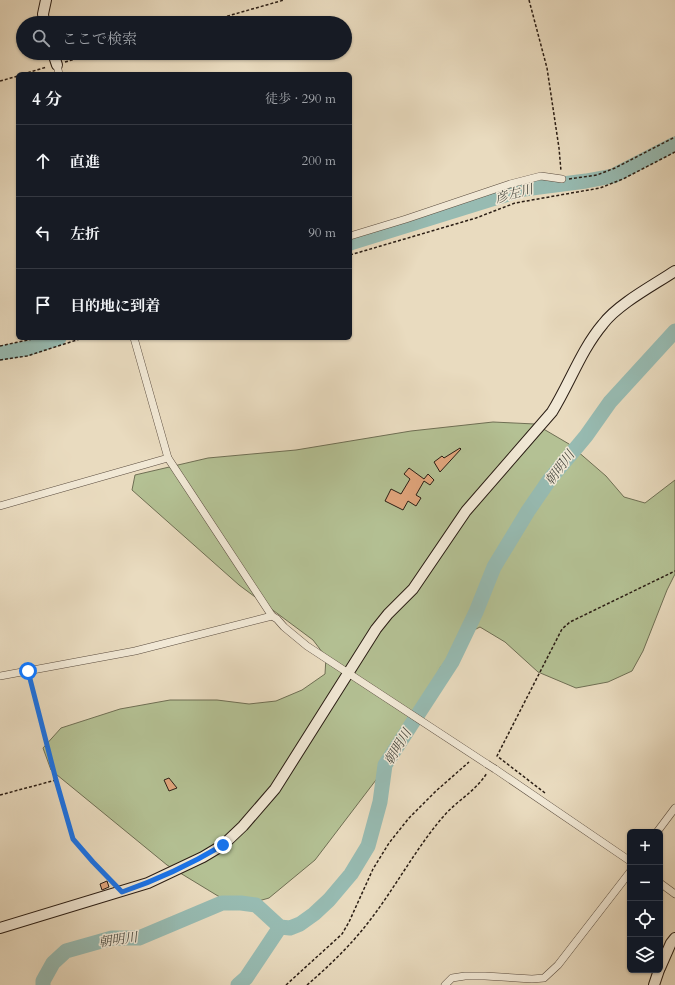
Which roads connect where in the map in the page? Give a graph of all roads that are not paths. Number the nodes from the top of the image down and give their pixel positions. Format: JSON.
{"nodes":[{"id":1,"x":46,"y":0,"type":"edge"},
{"id":2,"x":43,"y":16,"type":"edge"},
{"id":3,"x":562,"y":179,"type":"road end"},
{"id":4,"x":352,"y":235,"type":"edge"},
{"id":5,"x":675,"y":271,"type":"edge"},
{"id":6,"x":135,"y":340,"type":"edge"},
{"id":7,"x":168,"y":458,"type":"junction"},
{"id":8,"x":0,"y":506,"type":"edge"},
{"id":9,"x":272,"y":616,"type":"junction"},
{"id":10,"x":349,"y":674,"type":"junction"},
{"id":11,"x":0,"y":676,"type":"edge"},
{"id":12,"x":675,"y":808,"type":"edge"},
{"id":13,"x":659,"y":829,"type":"edge"},
{"id":14,"x":627,"y":859,"type":"edge"},
{"id":15,"x":627,"y":876,"type":"edge"},
{"id":16,"x":663,"y":885,"type":"edge"},
{"id":17,"x":675,"y":894,"type":"edge"},
{"id":18,"x":0,"y":928,"type":"edge"},
{"id":19,"x":675,"y":938,"type":"edge"},
{"id":20,"x":663,"y":962,"type":"edge"},
{"id":21,"x":658,"y":973,"type":"edge"},
{"id":22,"x":445,"y":985,"type":"edge"},
{"id":23,"x":654,"y":985,"type":"edge"}],
"edges":[{"from":1,"to":2,"type":"street"},
{"from":3,"to":4,"type":"street"},
{"from":5,"to":10,"type":"street"},
{"from":6,"to":7,"type":"street"},
{"from":7,"to":8,"type":"street"},
{"from":7,"to":9,"type":"street"},
{"from":9,"to":10,"type":"street"},
{"from":9,"to":11,"type":"street"},
{"from":10,"to":14,"type":"street","bridge":true},
{"from":10,"to":18,"type":"street"},
{"from":12,"to":13,"type":"street"},
{"from":15,"to":22,"type":"street"},
{"from":16,"to":17,"type":"street"},
{"from":19,"to":20,"type":"street"},
{"from":21,"to":23,"type":"street"}]}
